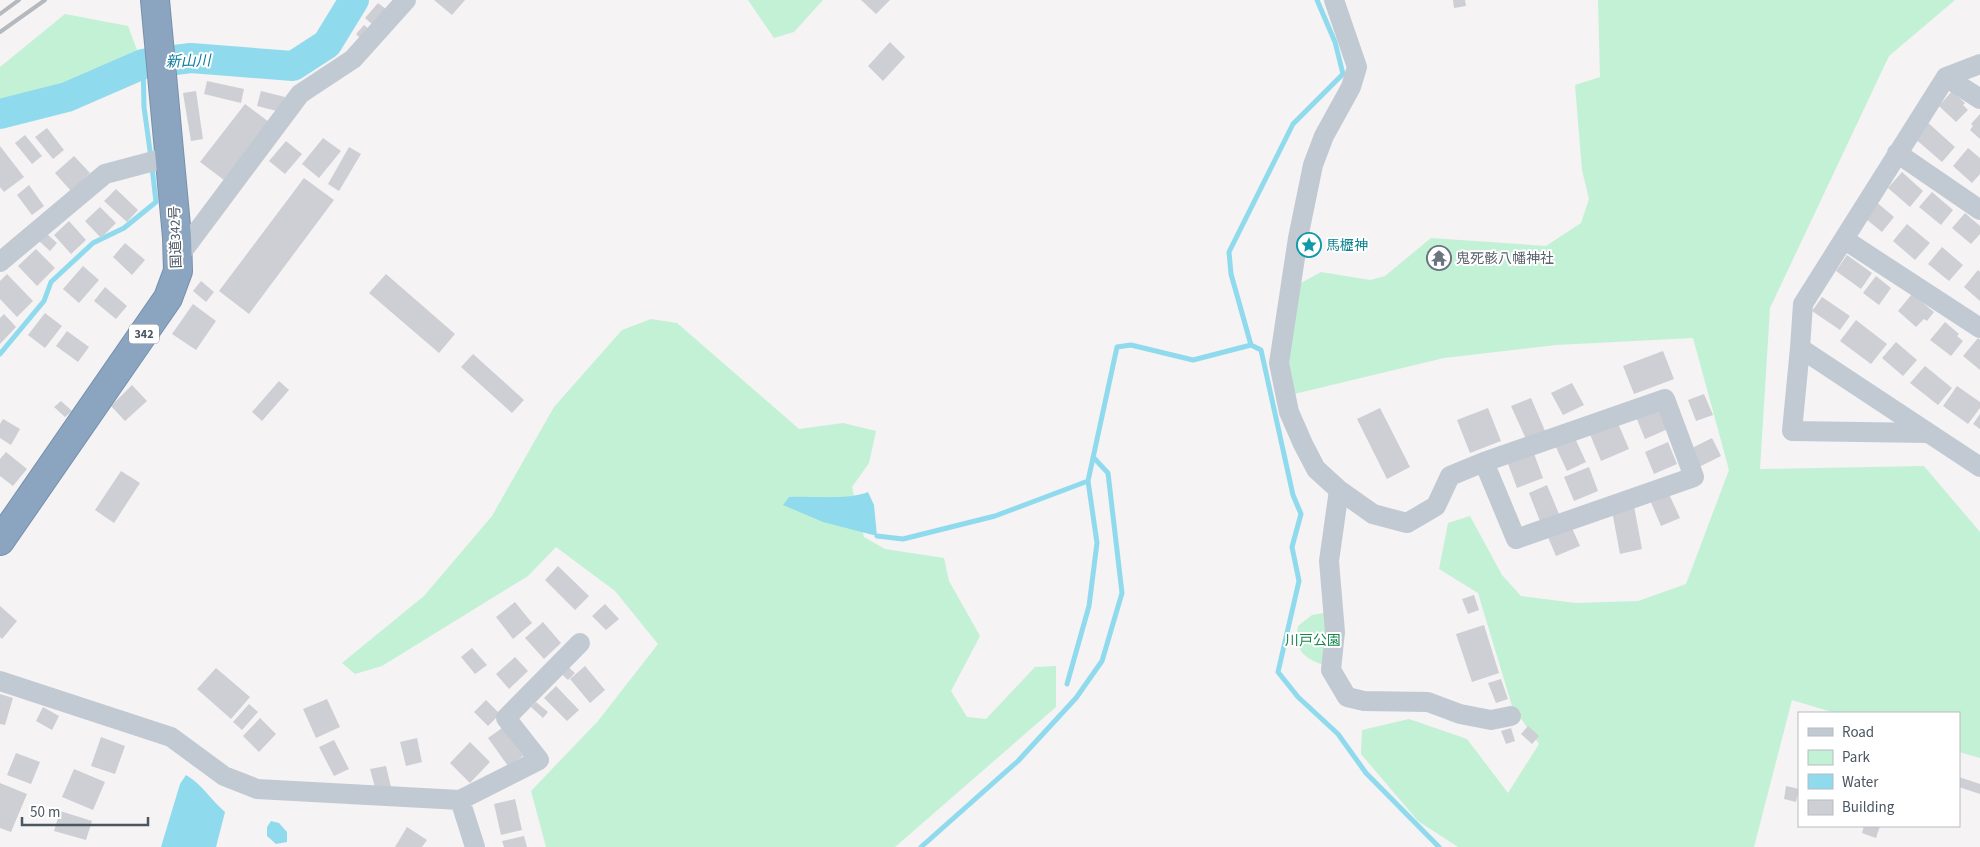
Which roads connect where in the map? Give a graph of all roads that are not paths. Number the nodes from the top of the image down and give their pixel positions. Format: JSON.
{"nodes":[{"id":1,"x":155,"y":0,"type":"edge"},
{"id":2,"x":406,"y":0,"type":"edge"},
{"id":3,"x":1334,"y":0,"type":"edge"},
{"id":4,"x":1980,"y":64,"type":"edge"},
{"id":5,"x":1946,"y":77,"type":"junction"},
{"id":6,"x":1980,"y":99,"type":"edge"},
{"id":7,"x":1897,"y":153,"type":"junction"},
{"id":8,"x":169,"y":157,"type":"junction"},
{"id":9,"x":1980,"y":210,"type":"edge"},
{"id":10,"x":1845,"y":240,"type":"junction"},
{"id":11,"x":178,"y":256,"type":"junction"},
{"id":12,"x":0,"y":262,"type":"edge"},
{"id":13,"x":1980,"y":328,"type":"edge"},
{"id":14,"x":1800,"y":348,"type":"junction"},
{"id":15,"x":1928,"y":433,"type":"junction"},
{"id":16,"x":1484,"y":462,"type":"junction"},
{"id":17,"x":1980,"y":467,"type":"edge"},
{"id":18,"x":1339,"y":490,"type":"junction"},
{"id":19,"x":0,"y":541,"type":"edge"},
{"id":20,"x":580,"y":643,"type":"dead end"},
{"id":21,"x":0,"y":681,"type":"edge"},
{"id":22,"x":1510,"y":716,"type":"dead end"},
{"id":23,"x":460,"y":800,"type":"junction"},
{"id":24,"x":474,"y":847,"type":"edge"}],
"edges":[{"from":1,"to":8,"type":"highway","name":"国道342号","number":"342"},
{"from":2,"to":11,"type":"street"},
{"from":3,"to":18,"type":"street"},
{"from":4,"to":5,"type":"street"},
{"from":5,"to":6,"type":"street"},
{"from":5,"to":7,"type":"street"},
{"from":7,"to":9,"type":"street"},
{"from":7,"to":10,"type":"street"},
{"from":8,"to":11,"type":"highway","name":"国道342号","number":"342"},
{"from":8,"to":12,"type":"street"},
{"from":10,"to":13,"type":"street"},
{"from":10,"to":14,"type":"street"},
{"from":11,"to":19,"type":"highway","name":"国道342号","number":"342"},
{"from":14,"to":15,"type":"street"},
{"from":14,"to":15,"type":"street"},
{"from":15,"to":17,"type":"street"},
{"from":16,"to":16,"type":"street"},
{"from":16,"to":18,"type":"street"},
{"from":18,"to":22,"type":"street"},
{"from":20,"to":23,"type":"street"},
{"from":21,"to":23,"type":"street"},
{"from":23,"to":24,"type":"street"}]}
